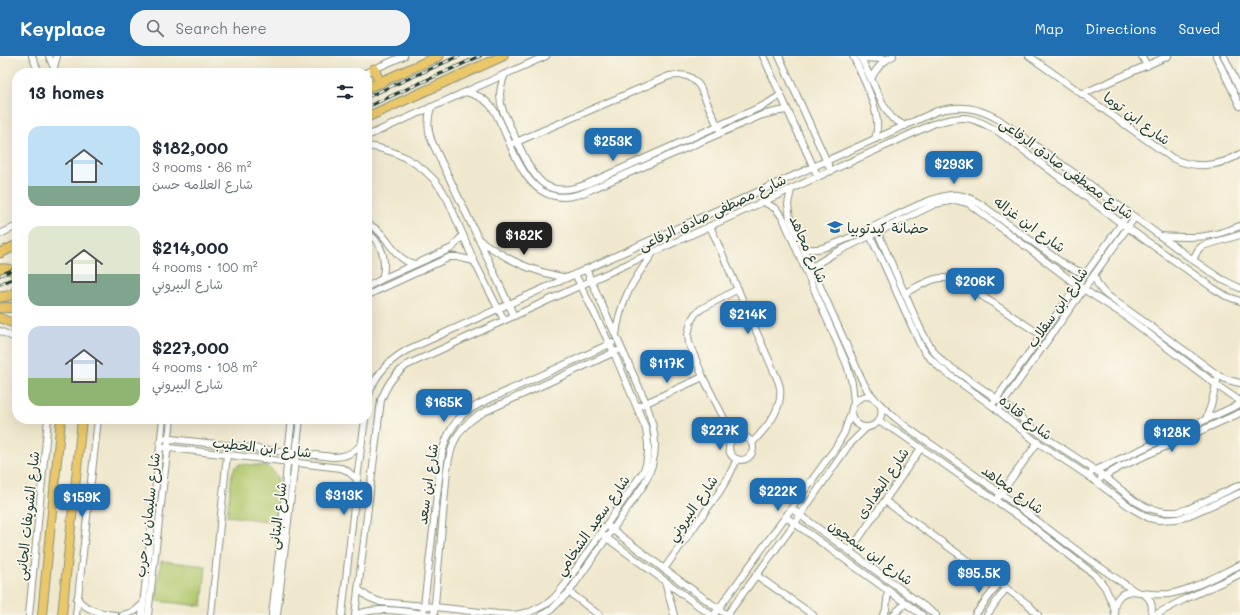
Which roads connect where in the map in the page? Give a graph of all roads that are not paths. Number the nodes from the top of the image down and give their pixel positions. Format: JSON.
{"nodes":[{"id":1,"x":32,"y":56,"type":"edge"},
{"id":2,"x":49,"y":56,"type":"edge"},
{"id":3,"x":57,"y":56,"type":"edge"},
{"id":4,"x":404,"y":56,"type":"edge"},
{"id":5,"x":439,"y":56,"type":"edge"},
{"id":6,"x":503,"y":56,"type":"edge"},
{"id":7,"x":546,"y":56,"type":"edge"},
{"id":8,"x":763,"y":56,"type":"edge"},
{"id":9,"x":779,"y":56,"type":"edge"},
{"id":10,"x":853,"y":56,"type":"edge"},
{"id":11,"x":893,"y":56,"type":"edge"},
{"id":12,"x":1029,"y":56,"type":"edge"},
{"id":13,"x":1142,"y":56,"type":"edge"},
{"id":14,"x":1168,"y":56,"type":"edge"},
{"id":15,"x":1216,"y":56,"type":"edge"},
{"id":16,"x":1224,"y":56,"type":"edge"},
{"id":17,"x":861,"y":57,"type":"edge"},
{"id":18,"x":886,"y":59,"type":"junction"},
{"id":19,"x":1147,"y":66,"type":"junction"},
{"id":20,"x":37,"y":68,"type":"edge"},
{"id":21,"x":54,"y":68,"type":"edge"},
{"id":22,"x":55,"y":68,"type":"edge"},
{"id":23,"x":374,"y":69,"type":"joint"},
{"id":24,"x":505,"y":74,"type":"junction"},
{"id":25,"x":871,"y":79,"type":"junction"},
{"id":26,"x":1235,"y":80,"type":"edge"},
{"id":27,"x":380,"y":83,"type":"junction"},
{"id":28,"x":372,"y":86,"type":"edge"},
{"id":29,"x":1238,"y":91,"type":"edge"},
{"id":30,"x":466,"y":92,"type":"junction"},
{"id":31,"x":1082,"y":94,"type":"junction"},
{"id":32,"x":781,"y":95,"type":"junction"},
{"id":33,"x":1240,"y":106,"type":"edge"},
{"id":34,"x":431,"y":107,"type":"junction"},
{"id":35,"x":787,"y":110,"type":"junction"},
{"id":36,"x":372,"y":114,"type":"edge"},
{"id":37,"x":718,"y":126,"type":"junction"},
{"id":38,"x":904,"y":126,"type":"junction"},
{"id":39,"x":721,"y":132,"type":"junction"},
{"id":40,"x":372,"y":134,"type":"edge"},
{"id":41,"x":875,"y":139,"type":"junction"},
{"id":42,"x":518,"y":142,"type":"junction"},
{"id":43,"x":511,"y":145,"type":"junction"},
{"id":44,"x":372,"y":147,"type":"edge"},
{"id":45,"x":1240,"y":154,"type":"edge"},
{"id":46,"x":826,"y":161,"type":"junction"},
{"id":47,"x":634,"y":163,"type":"junction"},
{"id":48,"x":813,"y":167,"type":"junction"},
{"id":49,"x":638,"y":169,"type":"junction"},
{"id":50,"x":831,"y":171,"type":"junction"},
{"id":51,"x":818,"y":177,"type":"junction"},
{"id":52,"x":791,"y":190,"type":"junction"},
{"id":53,"x":764,"y":202,"type":"junction"},
{"id":54,"x":1129,"y":213,"type":"junction"},
{"id":55,"x":1135,"y":217,"type":"junction"},
{"id":56,"x":1121,"y":223,"type":"junction"},
{"id":57,"x":372,"y":226,"type":"edge"},
{"id":58,"x":710,"y":226,"type":"junction"},
{"id":59,"x":1240,"y":226,"type":"edge"},
{"id":60,"x":12,"y":228,"type":"edge"},
{"id":61,"x":1128,"y":228,"type":"junction"},
{"id":62,"x":876,"y":229,"type":"junction"},
{"id":63,"x":867,"y":230,"type":"junction"},
{"id":64,"x":1231,"y":230,"type":"junction"},
{"id":65,"x":0,"y":234,"type":"edge"},
{"id":66,"x":463,"y":235,"type":"junction"},
{"id":67,"x":372,"y":236,"type":"edge"},
{"id":68,"x":1160,"y":236,"type":"junction"},
{"id":69,"x":1237,"y":236,"type":"edge"},
{"id":70,"x":870,"y":237,"type":"junction"},
{"id":71,"x":479,"y":240,"type":"junction"},
{"id":72,"x":12,"y":247,"type":"edge"},
{"id":73,"x":804,"y":248,"type":"junction"},
{"id":74,"x":653,"y":252,"type":"junction"},
{"id":75,"x":0,"y":253,"type":"edge"},
{"id":76,"x":1194,"y":260,"type":"junction"},
{"id":77,"x":474,"y":261,"type":"junction"},
{"id":78,"x":415,"y":264,"type":"junction"},
{"id":79,"x":812,"y":267,"type":"junction"},
{"id":80,"x":0,"y":269,"type":"edge"},
{"id":81,"x":586,"y":269,"type":"junction"},
{"id":82,"x":12,"y":271,"type":"edge"},
{"id":83,"x":815,"y":273,"type":"junction"},
{"id":84,"x":575,"y":274,"type":"junction"},
{"id":85,"x":1085,"y":274,"type":"junction"},
{"id":86,"x":1094,"y":275,"type":"junction"},
{"id":87,"x":808,"y":277,"type":"junction"},
{"id":88,"x":567,"y":278,"type":"junction"},
{"id":89,"x":382,"y":279,"type":"junction"},
{"id":90,"x":592,"y":280,"type":"junction"},
{"id":91,"x":372,"y":284,"type":"edge"},
{"id":92,"x":1077,"y":285,"type":"junction"},
{"id":93,"x":581,"y":286,"type":"junction"},
{"id":94,"x":1240,"y":288,"type":"edge"},
{"id":95,"x":738,"y":289,"type":"junction"},
{"id":96,"x":1084,"y":289,"type":"junction"},
{"id":97,"x":904,"y":292,"type":"junction"},
{"id":98,"x":372,"y":293,"type":"edge"},
{"id":99,"x":12,"y":295,"type":"edge"},
{"id":100,"x":0,"y":297,"type":"edge"},
{"id":101,"x":1240,"y":301,"type":"edge"},
{"id":102,"x":508,"y":304,"type":"junction"},
{"id":103,"x":12,"y":307,"type":"edge"},
{"id":104,"x":0,"y":308,"type":"edge"},
{"id":105,"x":498,"y":308,"type":"junction"},
{"id":106,"x":514,"y":316,"type":"junction"},
{"id":107,"x":0,"y":318,"type":"edge"},
{"id":108,"x":504,"y":320,"type":"junction"},
{"id":109,"x":12,"y":324,"type":"edge"},
{"id":110,"x":0,"y":331,"type":"edge"},
{"id":111,"x":1041,"y":335,"type":"junction"},
{"id":112,"x":1051,"y":336,"type":"junction"},
{"id":113,"x":12,"y":337,"type":"edge"},
{"id":114,"x":616,"y":338,"type":"junction"},
{"id":115,"x":610,"y":344,"type":"junction"},
{"id":116,"x":1045,"y":344,"type":"junction"},
{"id":117,"x":621,"y":349,"type":"junction"},
{"id":118,"x":614,"y":352,"type":"junction"},
{"id":119,"x":1219,"y":376,"type":"junction"},
{"id":120,"x":704,"y":377,"type":"junction"},
{"id":121,"x":1240,"y":383,"type":"edge"},
{"id":122,"x":1216,"y":384,"type":"junction"},
{"id":123,"x":372,"y":387,"type":"edge"},
{"id":124,"x":511,"y":390,"type":"junction"},
{"id":125,"x":514,"y":397,"type":"junction"},
{"id":126,"x":996,"y":399,"type":"junction"},
{"id":127,"x":1240,"y":401,"type":"edge"},
{"id":128,"x":854,"y":402,"type":"junction"},
{"id":129,"x":878,"y":402,"type":"junction"},
{"id":130,"x":646,"y":403,"type":"junction"},
{"id":131,"x":1003,"y":403,"type":"junction"},
{"id":132,"x":1240,"y":404,"type":"edge"},
{"id":133,"x":991,"y":405,"type":"junction"},
{"id":134,"x":637,"y":407,"type":"junction"},
{"id":135,"x":998,"y":410,"type":"junction"},
{"id":136,"x":851,"y":413,"type":"junction"},
{"id":137,"x":1240,"y":413,"type":"edge"},
{"id":138,"x":1206,"y":419,"type":"junction"},
{"id":139,"x":878,"y":421,"type":"junction"},
{"id":140,"x":47,"y":424,"type":"edge"},
{"id":141,"x":61,"y":424,"type":"edge"},
{"id":142,"x":81,"y":424,"type":"edge"},
{"id":143,"x":97,"y":424,"type":"edge"},
{"id":144,"x":163,"y":424,"type":"edge"},
{"id":145,"x":170,"y":424,"type":"edge"},
{"id":146,"x":291,"y":424,"type":"edge"},
{"id":147,"x":299,"y":424,"type":"edge"},
{"id":148,"x":364,"y":424,"type":"edge"},
{"id":149,"x":868,"y":427,"type":"junction"},
{"id":150,"x":1039,"y":433,"type":"junction"},
{"id":151,"x":162,"y":438,"type":"junction"},
{"id":152,"x":169,"y":438,"type":"junction"},
{"id":153,"x":734,"y":438,"type":"junction"},
{"id":154,"x":1047,"y":438,"type":"junction"},
{"id":155,"x":1038,"y":442,"type":"junction"},
{"id":156,"x":752,"y":443,"type":"junction"},
{"id":157,"x":361,"y":444,"type":"junction"},
{"id":158,"x":161,"y":448,"type":"junction"},
{"id":159,"x":168,"y":448,"type":"junction"},
{"id":160,"x":921,"y":448,"type":"junction"},
{"id":161,"x":288,"y":452,"type":"junction"},
{"id":162,"x":296,"y":453,"type":"junction"},
{"id":163,"x":227,"y":455,"type":"junction"},
{"id":164,"x":737,"y":459,"type":"junction"},
{"id":165,"x":287,"y":462,"type":"junction"},
{"id":166,"x":295,"y":463,"type":"junction"},
{"id":167,"x":1094,"y":470,"type":"junction"},
{"id":168,"x":1088,"y":475,"type":"junction"},
{"id":169,"x":1104,"y":476,"type":"junction"},
{"id":170,"x":357,"y":479,"type":"junction"},
{"id":171,"x":1097,"y":481,"type":"junction"},
{"id":172,"x":1240,"y":485,"type":"edge"},
{"id":173,"x":1240,"y":493,"type":"edge"},
{"id":174,"x":1001,"y":494,"type":"junction"},
{"id":175,"x":996,"y":500,"type":"junction"},
{"id":176,"x":885,"y":501,"type":"junction"},
{"id":177,"x":792,"y":509,"type":"junction"},
{"id":178,"x":800,"y":515,"type":"junction"},
{"id":179,"x":786,"y":517,"type":"junction"},
{"id":180,"x":795,"y":523,"type":"junction"},
{"id":181,"x":607,"y":525,"type":"junction"},
{"id":182,"x":613,"y":530,"type":"junction"},
{"id":183,"x":601,"y":534,"type":"junction"},
{"id":184,"x":607,"y":538,"type":"junction"},
{"id":185,"x":850,"y":551,"type":"junction"},
{"id":186,"x":151,"y":562,"type":"junction"},
{"id":187,"x":1240,"y":565,"type":"edge"},
{"id":188,"x":664,"y":569,"type":"junction"},
{"id":189,"x":1240,"y":574,"type":"edge"},
{"id":190,"x":756,"y":575,"type":"junction"},
{"id":191,"x":665,"y":581,"type":"junction"},
{"id":192,"x":998,"y":583,"type":"junction"},
{"id":193,"x":1006,"y":588,"type":"junction"},
{"id":194,"x":358,"y":589,"type":"junction"},
{"id":195,"x":888,"y":590,"type":"junction"},
{"id":196,"x":569,"y":592,"type":"junction"},
{"id":197,"x":1138,"y":592,"type":"junction"},
{"id":198,"x":77,"y":599,"type":"junction"},
{"id":199,"x":906,"y":603,"type":"junction"},
{"id":200,"x":143,"y":604,"type":"junction"},
{"id":201,"x":424,"y":606,"type":"junction"},
{"id":202,"x":435,"y":607,"type":"junction"},
{"id":203,"x":700,"y":607,"type":"junction"},
{"id":204,"x":1114,"y":608,"type":"junction"},
{"id":205,"x":718,"y":609,"type":"junction"},
{"id":206,"x":804,"y":613,"type":"edge"},
{"id":207,"x":28,"y":614,"type":"edge"},
{"id":208,"x":423,"y":614,"type":"junction"},
{"id":209,"x":42,"y":615,"type":"edge"},
{"id":210,"x":62,"y":615,"type":"edge"},
{"id":211,"x":76,"y":615,"type":"edge"},
{"id":212,"x":115,"y":615,"type":"edge"},
{"id":213,"x":123,"y":615,"type":"edge"},
{"id":214,"x":142,"y":615,"type":"edge"},
{"id":215,"x":148,"y":615,"type":"edge"},
{"id":216,"x":211,"y":615,"type":"edge"},
{"id":217,"x":272,"y":615,"type":"edge"},
{"id":218,"x":277,"y":615,"type":"edge"},
{"id":219,"x":342,"y":615,"type":"edge"},
{"id":220,"x":355,"y":615,"type":"edge"},
{"id":221,"x":434,"y":615,"type":"edge"},
{"id":222,"x":542,"y":615,"type":"edge"},
{"id":223,"x":599,"y":615,"type":"edge"},
{"id":224,"x":674,"y":615,"type":"edge"},
{"id":225,"x":703,"y":615,"type":"edge"},
{"id":226,"x":712,"y":615,"type":"edge"},
{"id":227,"x":727,"y":615,"type":"edge"},
{"id":228,"x":813,"y":615,"type":"edge"},
{"id":229,"x":883,"y":615,"type":"edge"},
{"id":230,"x":893,"y":615,"type":"edge"},
{"id":231,"x":922,"y":615,"type":"edge"},
{"id":232,"x":936,"y":615,"type":"edge"},
{"id":233,"x":975,"y":615,"type":"edge"},
{"id":234,"x":987,"y":615,"type":"edge"},
{"id":235,"x":1038,"y":615,"type":"edge"},
{"id":236,"x":1115,"y":615,"type":"edge"},
{"id":237,"x":1151,"y":615,"type":"edge"},
{"id":238,"x":1155,"y":615,"type":"edge"}],
"edges":[{"from":1,"to":20,"type":"street"},
{"from":2,"to":21,"type":"street"},
{"from":3,"to":22,"type":"street"},
{"from":4,"to":23,"type":"street"},
{"from":5,"to":27,"type":"highway"},
{"from":6,"to":36,"type":"highway"},
{"from":7,"to":24,"type":"street"},
{"from":8,"to":32,"type":"street"},
{"from":9,"to":46,"type":"street"},
{"from":10,"to":41,"type":"street"},
{"from":11,"to":18,"type":"street"},
{"from":12,"to":31,"type":"street","name":"شارع ابن توما"},
{"from":13,"to":19,"type":"street"},
{"from":14,"to":19,"type":"street"},
{"from":15,"to":26,"type":"street"},
{"from":16,"to":26,"type":"street"},
{"from":17,"to":18,"type":"street"},
{"from":17,"to":25,"type":"street"},
{"from":18,"to":25,"type":"street"},
{"from":19,"to":31,"type":"street"},
{"from":23,"to":27,"type":"highway"},
{"from":24,"to":30,"type":"street"},
{"from":24,"to":42,"type":"street"},
{"from":25,"to":38,"type":"street"},
{"from":26,"to":29,"type":"street"},
{"from":27,"to":28,"type":"highway"},
{"from":29,"to":33,"type":"street"},
{"from":30,"to":34,"type":"street"},
{"from":30,"to":43,"type":"street"},
{"from":31,"to":45,"type":"street","name":"شارع ابن توما"},
{"from":32,"to":35,"type":"street"},
{"from":32,"to":37,"type":"street"},
{"from":34,"to":40,"type":"street"},
{"from":34,"to":71,"type":"street"},
{"from":35,"to":39,"type":"street"},
{"from":35,"to":48,"type":"street"},
{"from":37,"to":39,"type":"street"},
{"from":37,"to":42,"type":"street"},
{"from":37,"to":47,"type":"street"},
{"from":38,"to":41,"type":"street","name":"شارع مصطفى صادق الرفاعى"},
{"from":38,"to":54,"type":"street","name":"شارع مصطفى صادق الرفاعى"},
{"from":39,"to":49,"type":"street"},
{"from":41,"to":46,"type":"street","name":"شارع مصطفى صادق الرفاعى"},
{"from":42,"to":43,"type":"street"},
{"from":42,"to":47,"type":"street"},
{"from":43,"to":49,"type":"street"},
{"from":44,"to":66,"type":"street"},
{"from":46,"to":48,"type":"street","name":"شارع مصطفى صادق الرفاعى"},
{"from":46,"to":50,"type":"street"},
{"from":47,"to":49,"type":"street"},
{"from":48,"to":51,"type":"street"},
{"from":48,"to":81,"type":"street","name":"شارع مصطفى صادق الرفاعى"},
{"from":50,"to":51,"type":"street","name":"شارع مصطفى صادق الرفاعى"},
{"from":50,"to":56,"type":"street","name":"شارع مصطفى صادق الرفاعى"},
{"from":51,"to":52,"type":"street","name":"شارع مصطفى صادق الرفاعى"},
{"from":52,"to":53,"type":"street","name":"شارع مصطفى صادق الرفاعى"},
{"from":52,"to":73,"type":"street","name":"شارع مجاهد"},
{"from":53,"to":58,"type":"street","name":"شارع مصطفى صادق الرفاعى"},
{"from":53,"to":87,"type":"street","name":"شارع مجاهد"},
{"from":54,"to":55,"type":"street","name":"شارع مصطفى صادق الرفاعى"},
{"from":54,"to":56,"type":"street","name":"شارع ابن سقلاب"},
{"from":55,"to":61,"type":"street","name":"شارع ابن سقلاب"},
{"from":55,"to":68,"type":"street","name":"شارع مصطفى صادق الرفاعى"},
{"from":56,"to":61,"type":"street","name":"شارع مصطفى صادق الرفاعى"},
{"from":56,"to":85,"type":"street","name":"شارع ابن سقلاب"},
{"from":57,"to":78,"type":"street"},
{"from":58,"to":74,"type":"street","name":"شارع مصطفى صادق الرفاعى"},
{"from":58,"to":95,"type":"street"},
{"from":59,"to":64,"type":"street"},
{"from":60,"to":65,"type":"street"},
{"from":61,"to":86,"type":"street","name":"شارع ابن سقلاب"},
{"from":61,"to":101,"type":"street","name":"شارع مصطفى صادق الرفاعى"},
{"from":62,"to":63,"type":"street","name":"شارع ابن غزاله"},
{"from":62,"to":70,"type":"street","name":"شارع ابن غزاله"},
{"from":62,"to":85,"type":"street","name":"شارع ابن غزاله"},
{"from":62,"to":92,"type":"street","name":"شارع ابن غزاله"},
{"from":62,"to":97,"type":"street","name":"شارع قتاده"},
{"from":63,"to":70,"type":"street","name":"شارع قتاده"},
{"from":63,"to":73,"type":"street","name":"شارع ابن غزاله"},
{"from":64,"to":68,"type":"street"},
{"from":64,"to":69,"type":"street"},
{"from":66,"to":77,"type":"street"},
{"from":66,"to":78,"type":"street"},
{"from":67,"to":89,"type":"street"},
{"from":68,"to":76,"type":"street","name":"شارع مصطفى صادق الرفاعى"},
{"from":69,"to":76,"type":"street"},
{"from":70,"to":79,"type":"street","name":"شارع ابن غزاله"},
{"from":70,"to":133,"type":"street","name":"شارع قتاده"},
{"from":71,"to":88,"type":"street"},
{"from":71,"to":102,"type":"street"},
{"from":72,"to":75,"type":"highway"},
{"from":73,"to":79,"type":"street","name":"شارع مجاهد"},
{"from":74,"to":90,"type":"street","name":"شارع مصطفى صادق الرفاعى"},
{"from":74,"to":114,"type":"street"},
{"from":76,"to":94,"type":"street","name":"شارع مصطفى صادق الرفاعى"},
{"from":77,"to":98,"type":"street"},
{"from":77,"to":105,"type":"street"},
{"from":78,"to":89,"type":"street"},
{"from":79,"to":83,"type":"street","name":"شارع مجاهد"},
{"from":80,"to":82,"type":"highway"},
{"from":81,"to":84,"type":"street","name":"شارع مصطفى صادق الرفاعى"},
{"from":81,"to":90,"type":"street","name":"شارع سعيد الشخامي"},
{"from":83,"to":87,"type":"street"},
{"from":83,"to":129,"type":"street","name":"شارع مجاهد"},
{"from":84,"to":88,"type":"street","name":"شارع مصطفى صادق الرفاعى"},
{"from":84,"to":93,"type":"street","name":"شارع سعيد الشخامي"},
{"from":85,"to":92,"type":"street","name":"شارع ابن سقلاب"},
{"from":86,"to":96,"type":"street","name":"شارع ابن سقلاب"},
{"from":86,"to":119,"type":"street"},
{"from":87,"to":128,"type":"street","name":"شارع مجاهد"},
{"from":88,"to":102,"type":"street","name":"شارع مصطفى صادق الرفاعى"},
{"from":89,"to":91,"type":"street"},
{"from":90,"to":93,"type":"street","name":"شارع مصطفى صادق الرفاعى"},
{"from":90,"to":114,"type":"street","name":"شارع سعيد الشخامي"},
{"from":92,"to":96,"type":"street","name":"شارع ابن غزاله"},
{"from":92,"to":111,"type":"street","name":"شارع ابن سقلاب"},
{"from":93,"to":106,"type":"street","name":"شارع مصطفى صادق الرفاعى"},
{"from":93,"to":115,"type":"street","name":"شارع سعيد الشخامي"},
{"from":95,"to":120,"type":"street"},
{"from":95,"to":156,"type":"street"},
{"from":96,"to":112,"type":"street","name":"شارع ابن سقلاب"},
{"from":96,"to":122,"type":"street"},
{"from":97,"to":111,"type":"street"},
{"from":97,"to":126,"type":"street","name":"شارع قتاده"},
{"from":99,"to":100,"type":"highway"},
{"from":102,"to":105,"type":"street","name":"شارع مصطفى صادق الرفاعى"},
{"from":102,"to":106,"type":"street"},
{"from":103,"to":104,"type":"highway"},
{"from":105,"to":108,"type":"street"},
{"from":105,"to":123,"type":"street","name":"شارع مصطفى صادق الرفاعى"},
{"from":106,"to":108,"type":"street","name":"شارع مصطفى صادق الرفاعى"},
{"from":107,"to":109,"type":"main road"},
{"from":108,"to":194,"type":"street","name":"شارع مصطفى صادق الرفاعى"},
{"from":110,"to":113,"type":"street"},
{"from":111,"to":112,"type":"street"},
{"from":111,"to":116,"type":"street"},
{"from":111,"to":126,"type":"street","name":"شارع ابن سقلاب"},
{"from":112,"to":116,"type":"street","name":"شارع ابن سقلاب"},
{"from":114,"to":115,"type":"street","name":"شارع ابن سعد"},
{"from":114,"to":117,"type":"street","name":"شارع سعيد الشخامي"},
{"from":115,"to":118,"type":"street","name":"شارع سعيد الشخامي"},
{"from":115,"to":124,"type":"street","name":"شارع ابن سعد"},
{"from":116,"to":131,"type":"street","name":"شارع ابن سقلاب"},
{"from":117,"to":118,"type":"street","name":"شارع ابن سعد"},
{"from":117,"to":130,"type":"street","name":"شارع سعيد الشخامي"},
{"from":118,"to":125,"type":"street","name":"شارع ابن سعد"},
{"from":118,"to":134,"type":"street","name":"شارع سعيد الشخامي"},
{"from":119,"to":121,"type":"street"},
{"from":119,"to":122,"type":"street"},
{"from":120,"to":130,"type":"street"},
{"from":120,"to":153,"type":"street"},
{"from":122,"to":127,"type":"street"},
{"from":122,"to":138,"type":"street"},
{"from":124,"to":125,"type":"street"},
{"from":124,"to":201,"type":"street","name":"شارع ابن سعد"},
{"from":125,"to":202,"type":"street","name":"شارع ابن سعد"},
{"from":126,"to":131,"type":"street","name":"شارع قتاده"},
{"from":126,"to":133,"type":"street","name":"شارع ابن سقلاب"},
{"from":128,"to":129,"type":"street"},
{"from":128,"to":136,"type":"street"},
{"from":129,"to":139,"type":"street"},
{"from":129,"to":174,"type":"street","name":"شارع مجاهد"},
{"from":130,"to":134,"type":"street"},
{"from":130,"to":182,"type":"street","name":"شارع سعيد الشخامي"},
{"from":131,"to":135,"type":"street","name":"شارع ابن سقلاب"},
{"from":131,"to":150,"type":"street","name":"شارع قتاده"},
{"from":132,"to":138,"type":"street"},
{"from":133,"to":135,"type":"street","name":"شارع قتاده"},
{"from":134,"to":181,"type":"street","name":"شارع سعيد الشخامي"},
{"from":135,"to":155,"type":"street","name":"شارع قتاده"},
{"from":136,"to":149,"type":"street"},
{"from":136,"to":177,"type":"street"},
{"from":137,"to":169,"type":"street"},
{"from":138,"to":167,"type":"street"},
{"from":139,"to":149,"type":"street"},
{"from":139,"to":160,"type":"street","name":"شارع مجاهد"},
{"from":140,"to":207,"type":"street","name":"شارع الشويفات الجانبى"},
{"from":141,"to":209,"type":"main road"},
{"from":142,"to":210,"type":"main road"},
{"from":143,"to":198,"type":"street"},
{"from":144,"to":151,"type":"street","name":"شارع سليمان بن حرب"},
{"from":145,"to":152,"type":"street","name":"شارع سليمان بن حرب"},
{"from":146,"to":161,"type":"street","name":"شارع البتانى"},
{"from":147,"to":162,"type":"street","name":"شارع البتانى"},
{"from":148,"to":157,"type":"street"},
{"from":149,"to":178,"type":"street"},
{"from":150,"to":154,"type":"street","name":"شارع قتاده"},
{"from":150,"to":155,"type":"street"},
{"from":151,"to":152,"type":"street","name":"شارع ابن الخطيب"},
{"from":151,"to":158,"type":"street","name":"شارع سليمان بن حرب"},
{"from":152,"to":159,"type":"street","name":"شارع سليمان بن حرب"},
{"from":152,"to":161,"type":"street","name":"شارع ابن الخطيب"},
{"from":153,"to":156,"type":"street"},
{"from":153,"to":164,"type":"street"},
{"from":154,"to":155,"type":"street"},
{"from":154,"to":167,"type":"street","name":"شارع قتاده"},
{"from":155,"to":168,"type":"street","name":"شارع قتاده"},
{"from":155,"to":174,"type":"street"},
{"from":156,"to":164,"type":"street"},
{"from":157,"to":162,"type":"street","name":"شارع ابن الخطيب"},
{"from":157,"to":170,"type":"street"},
{"from":158,"to":159,"type":"street","name":"شارع ابن الخطيب"},
{"from":158,"to":186,"type":"street","name":"شارع سليمان بن حرب"},
{"from":159,"to":163,"type":"street","name":"شارع ابن الخطيب"},
{"from":159,"to":186,"type":"street","name":"شارع سليمان بن حرب"},
{"from":160,"to":175,"type":"street","name":"شارع مجاهد"},
{"from":160,"to":176,"type":"street","name":"شارع البغدادى"},
{"from":161,"to":162,"type":"street","name":"شارع ابن الخطيب"},
{"from":161,"to":165,"type":"street","name":"شارع البتانى"},
{"from":162,"to":166,"type":"street","name":"شارع البتانى"},
{"from":163,"to":165,"type":"street","name":"شارع ابن الخطيب"},
{"from":163,"to":216,"type":"street"},
{"from":164,"to":188,"type":"street","name":"شارع البيروني"},
{"from":165,"to":166,"type":"street","name":"شارع ابن الخطيب"},
{"from":165,"to":217,"type":"street","name":"شارع البتانى"},
{"from":166,"to":170,"type":"street","name":"شارع ابن الخطيب"},
{"from":166,"to":218,"type":"street","name":"شارع البتانى"},
{"from":167,"to":168,"type":"street"},
{"from":167,"to":169,"type":"street","name":"شارع قتاده"},
{"from":168,"to":171,"type":"street","name":"شارع قتاده"},
{"from":169,"to":171,"type":"street"},
{"from":169,"to":172,"type":"street","name":"شارع قتاده"},
{"from":170,"to":219,"type":"street"},
{"from":171,"to":173,"type":"street","name":"شارع قتاده"},
{"from":174,"to":175,"type":"street"},
{"from":174,"to":197,"type":"street","name":"شارع مجاهد"},
{"from":175,"to":204,"type":"street","name":"شارع مجاهد"},
{"from":176,"to":185,"type":"street","name":"شارع البغدادى"},
{"from":176,"to":192,"type":"street"},
{"from":177,"to":178,"type":"street","name":"شارع ابن سمجون"},
{"from":177,"to":179,"type":"street"},
{"from":178,"to":180,"type":"street"},
{"from":178,"to":185,"type":"street","name":"شارع ابن سمجون"},
{"from":179,"to":180,"type":"street","name":"شارع ابن سمجون"},
{"from":179,"to":205,"type":"street"},
{"from":180,"to":190,"type":"street"},
{"from":180,"to":195,"type":"street","name":"شارع ابن سمجون"},
{"from":181,"to":182,"type":"street"},
{"from":181,"to":183,"type":"street","name":"شارع سعيد الشخامي"},
{"from":182,"to":184,"type":"street","name":"شارع سعيد الشخامي"},
{"from":182,"to":188,"type":"street"},
{"from":183,"to":184,"type":"street"},
{"from":183,"to":202,"type":"street","name":"شارع سعيد الشخامي"},
{"from":184,"to":191,"type":"street"},
{"from":184,"to":196,"type":"street","name":"شارع سعيد الشخامي"},
{"from":185,"to":232,"type":"street","name":"شارع ابن سمجون"},
{"from":186,"to":200,"type":"street","name":"شارع سليمان بن حرب"},
{"from":186,"to":215,"type":"street","name":"شارع سليمان بن حرب"},
{"from":187,"to":197,"type":"street"},
{"from":188,"to":205,"type":"street"},
{"from":189,"to":238,"type":"street"},
{"from":190,"to":206,"type":"street"},
{"from":190,"to":227,"type":"street"},
{"from":191,"to":203,"type":"street"},
{"from":191,"to":224,"type":"street"},
{"from":192,"to":193,"type":"street"},
{"from":192,"to":233,"type":"street"},
{"from":193,"to":234,"type":"street"},
{"from":193,"to":235,"type":"street"},
{"from":194,"to":201,"type":"street","name":"شارع سعيد الشخامي"},
{"from":194,"to":220,"type":"street","name":"شارع مصطفى صادق الرفاعى"},
{"from":195,"to":199,"type":"street","name":"شارع ابن سمجون"},
{"from":195,"to":229,"type":"street"},
{"from":196,"to":222,"type":"street","name":"شارع سعيد الشخامي"},
{"from":196,"to":223,"type":"street"},
{"from":197,"to":204,"type":"street"},
{"from":197,"to":237,"type":"street"},
{"from":198,"to":211,"type":"street"},
{"from":198,"to":212,"type":"street"},
{"from":199,"to":230,"type":"street"},
{"from":199,"to":231,"type":"street","name":"شارع ابن سمجون"},
{"from":200,"to":213,"type":"street"},
{"from":200,"to":214,"type":"street","name":"شارع سليمان بن حرب"},
{"from":201,"to":202,"type":"street","name":"شارع سعيد الشخامي"},
{"from":201,"to":208,"type":"street","name":"شارع ابن سعد"},
{"from":202,"to":221,"type":"street","name":"شارع ابن سعد"},
{"from":203,"to":225,"type":"street"},
{"from":203,"to":226,"type":"street"},
{"from":204,"to":236,"type":"street","name":"شارع مجاهد"},
{"from":205,"to":226,"type":"street"},
{"from":205,"to":227,"type":"street"},
{"from":206,"to":228,"type":"street"},
{"from":208,"to":220,"type":"street"},
{"from":208,"to":221,"type":"street"}]}
